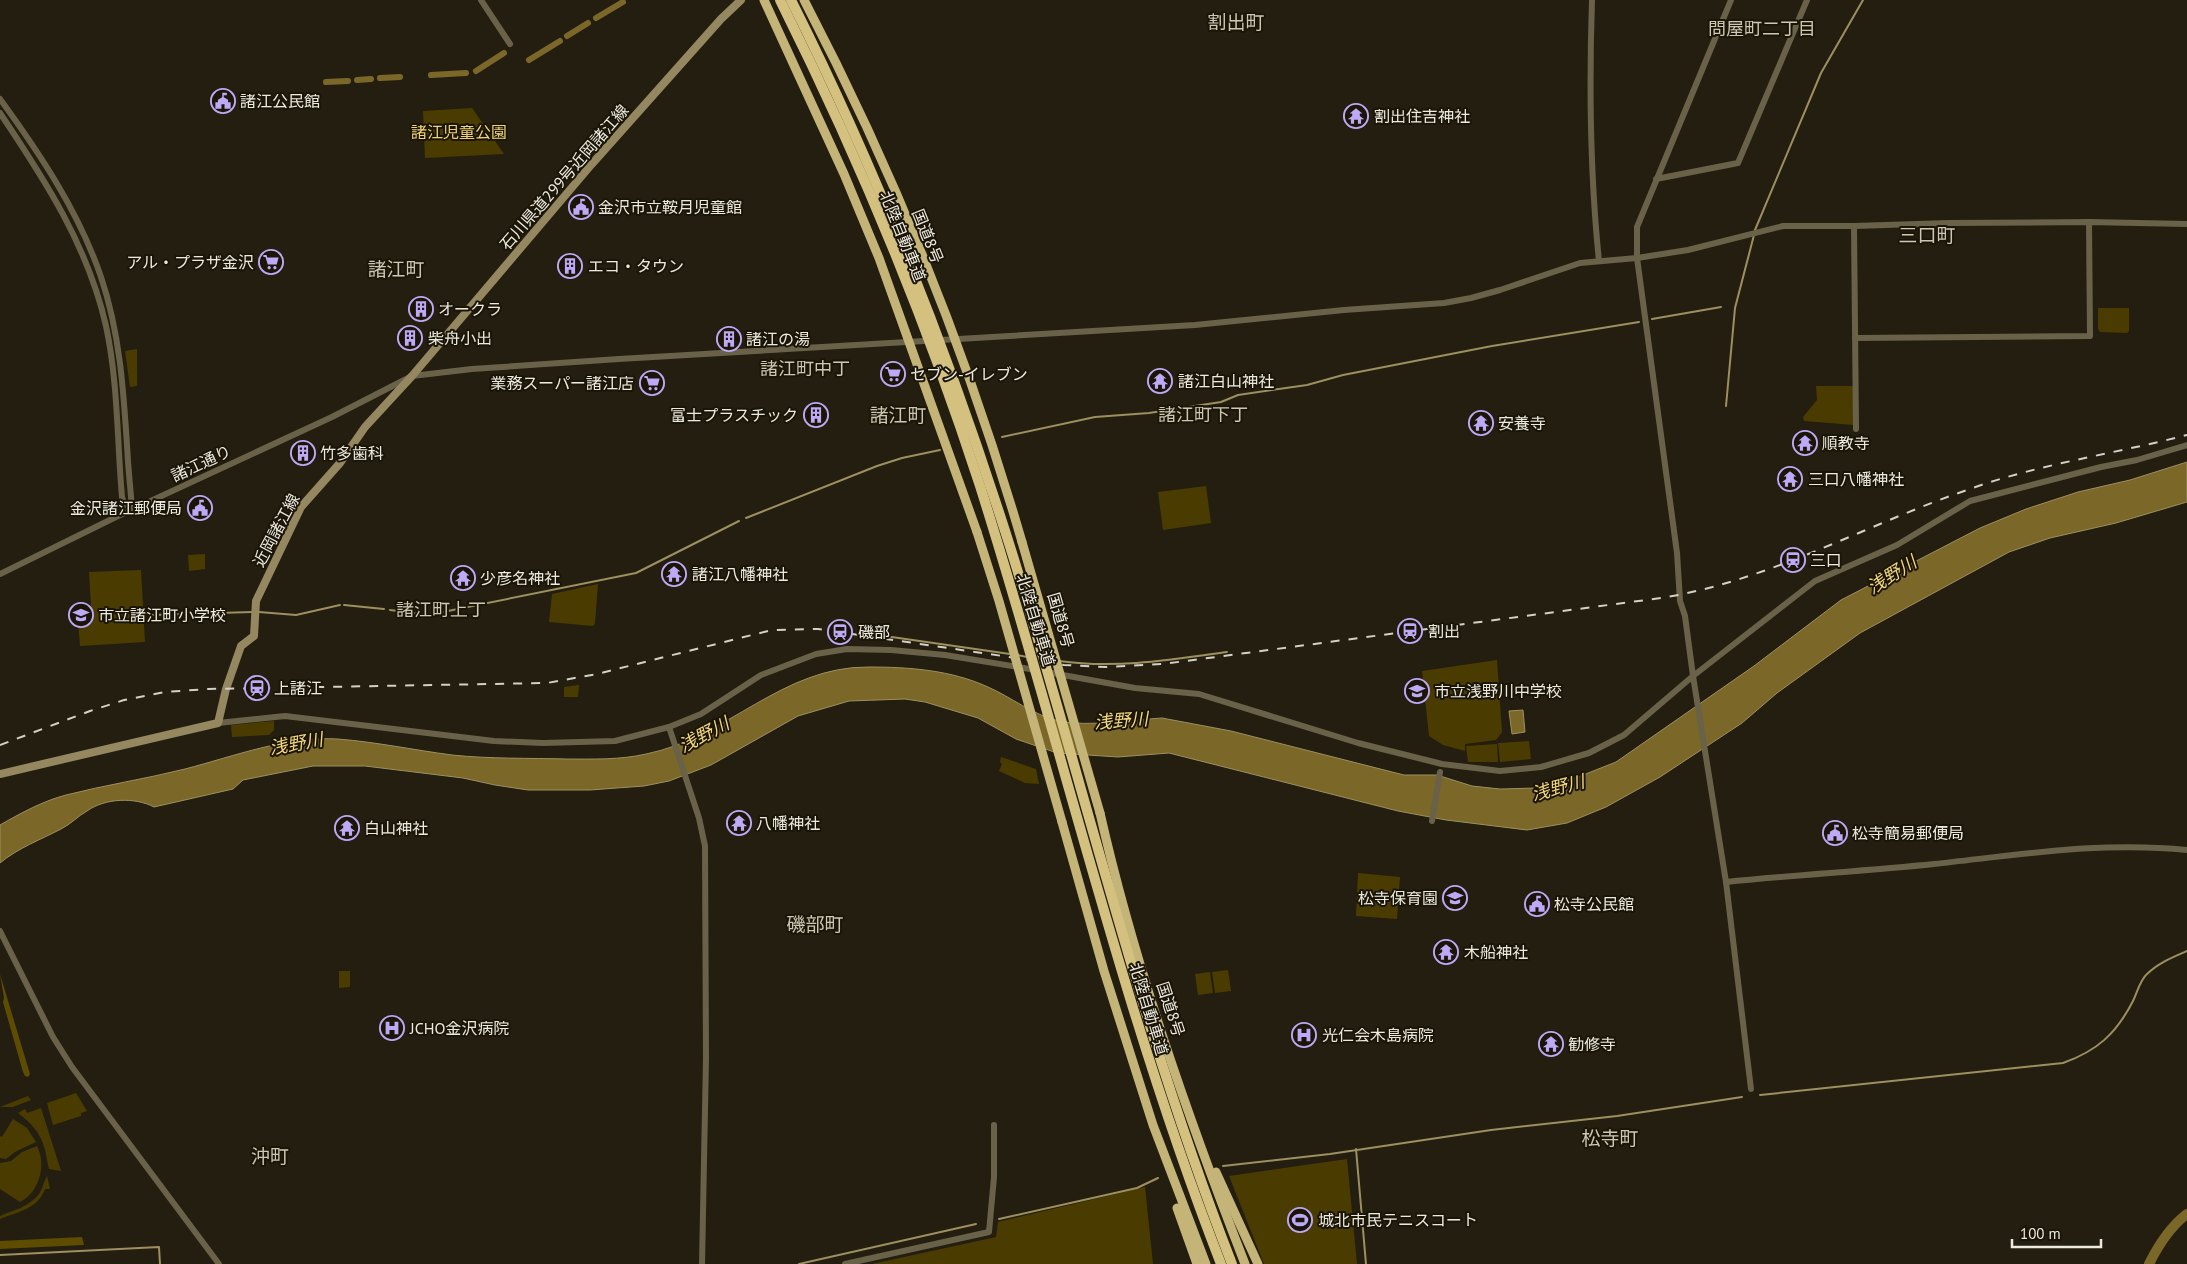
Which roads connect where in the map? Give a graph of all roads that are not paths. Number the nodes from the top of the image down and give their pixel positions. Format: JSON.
{"nodes":[{"id":1,"x":481,"y":0,"type":"edge"},
{"id":2,"x":741,"y":0,"type":"edge"},
{"id":3,"x":764,"y":0,"type":"edge"},
{"id":4,"x":780,"y":0,"type":"edge"},
{"id":5,"x":791,"y":0,"type":"edge"},
{"id":6,"x":804,"y":0,"type":"edge"},
{"id":7,"x":1592,"y":0,"type":"edge"},
{"id":8,"x":1730,"y":0,"type":"edge"},
{"id":9,"x":1807,"y":0,"type":"edge"},
{"id":10,"x":510,"y":44,"type":"dead end"},
{"id":11,"x":0,"y":99,"type":"edge"},
{"id":12,"x":0,"y":113,"type":"edge"},
{"id":13,"x":1656,"y":179,"type":"junction"},
{"id":14,"x":2090,"y":222,"type":"junction"},
{"id":15,"x":2187,"y":224,"type":"edge"},
{"id":16,"x":1854,"y":226,"type":"junction"},
{"id":17,"x":1637,"y":258,"type":"junction"},
{"id":18,"x":1599,"y":261,"type":"junction"},
{"id":19,"x":1855,"y":338,"type":"junction"},
{"id":20,"x":954,"y":340,"type":"junction"},
{"id":21,"x":910,"y":343,"type":"junction"},
{"id":22,"x":412,"y":376,"type":"junction"},
{"id":23,"x":1856,"y":429,"type":"dead end"},
{"id":24,"x":2187,"y":446,"type":"edge"},
{"id":25,"x":132,"y":510,"type":"junction"},
{"id":26,"x":0,"y":574,"type":"edge"},
{"id":27,"x":1693,"y":676,"type":"junction"},
{"id":28,"x":218,"y":723,"type":"junction"},
{"id":29,"x":669,"y":727,"type":"junction"},
{"id":30,"x":1440,"y":772,"type":"dead end"},
{"id":31,"x":0,"y":774,"type":"edge"},
{"id":32,"x":1432,"y":822,"type":"dead end"},
{"id":33,"x":2187,"y":850,"type":"edge"},
{"id":34,"x":1726,"y":882,"type":"junction"},
{"id":35,"x":0,"y":931,"type":"edge"},
{"id":36,"x":1751,"y":1089,"type":"dead end"},
{"id":37,"x":1191,"y":1120,"type":"junction"},
{"id":38,"x":994,"y":1125,"type":"dead end"},
{"id":39,"x":1202,"y":1261,"type":"edge"},
{"id":40,"x":219,"y":1264,"type":"edge"},
{"id":41,"x":702,"y":1264,"type":"edge"},
{"id":42,"x":845,"y":1264,"type":"edge"},
{"id":43,"x":1221,"y":1264,"type":"edge"},
{"id":44,"x":1232,"y":1264,"type":"edge"},
{"id":45,"x":1245,"y":1264,"type":"edge"},
{"id":46,"x":1258,"y":1264,"type":"edge"}],
"edges":[{"from":1,"to":10,"type":"street"},
{"from":2,"to":22,"type":"main road","name":"石川県道299号近岡諸江線"},
{"from":3,"to":21,"type":"highway"},
{"from":4,"to":43,"type":"highway","name":"北陸自動車道","bridge":true},
{"from":5,"to":44,"type":"highway","name":"北陸自動車道","bridge":true},
{"from":6,"to":20,"type":"highway","name":"国道8号"},
{"from":7,"to":18,"type":"street"},
{"from":8,"to":13,"type":"street"},
{"from":9,"to":13,"type":"street"},
{"from":11,"to":25,"type":"street"},
{"from":12,"to":25,"type":"street"},
{"from":13,"to":17,"type":"street"},
{"from":14,"to":15,"type":"street"},
{"from":14,"to":16,"type":"street"},
{"from":14,"to":19,"type":"street"},
{"from":16,"to":17,"type":"street"},
{"from":16,"to":19,"type":"street"},
{"from":17,"to":18,"type":"street"},
{"from":17,"to":27,"type":"street"},
{"from":18,"to":20,"type":"street"},
{"from":19,"to":23,"type":"street"},
{"from":20,"to":21,"type":"street"},
{"from":20,"to":37,"type":"highway","name":"国道8号","bridge":true},
{"from":21,"to":22,"type":"street"},
{"from":21,"to":39,"type":"highway","bridge":true},
{"from":22,"to":25,"type":"street","name":"諸江通り"},
{"from":22,"to":28,"type":"main road","name":"近岡諸江線"},
{"from":24,"to":27,"type":"street"},
{"from":25,"to":26,"type":"street","name":"諸江通り"},
{"from":27,"to":29,"type":"street"},
{"from":27,"to":34,"type":"street"},
{"from":28,"to":29,"type":"street"},
{"from":28,"to":31,"type":"main road"},
{"from":29,"to":41,"type":"street"},
{"from":30,"to":32,"type":"street"},
{"from":33,"to":34,"type":"street"},
{"from":34,"to":36,"type":"street"},
{"from":35,"to":40,"type":"street"},
{"from":37,"to":45,"type":"highway","name":"国道8号"},
{"from":37,"to":46,"type":"highway"},
{"from":38,"to":42,"type":"street"}]}
